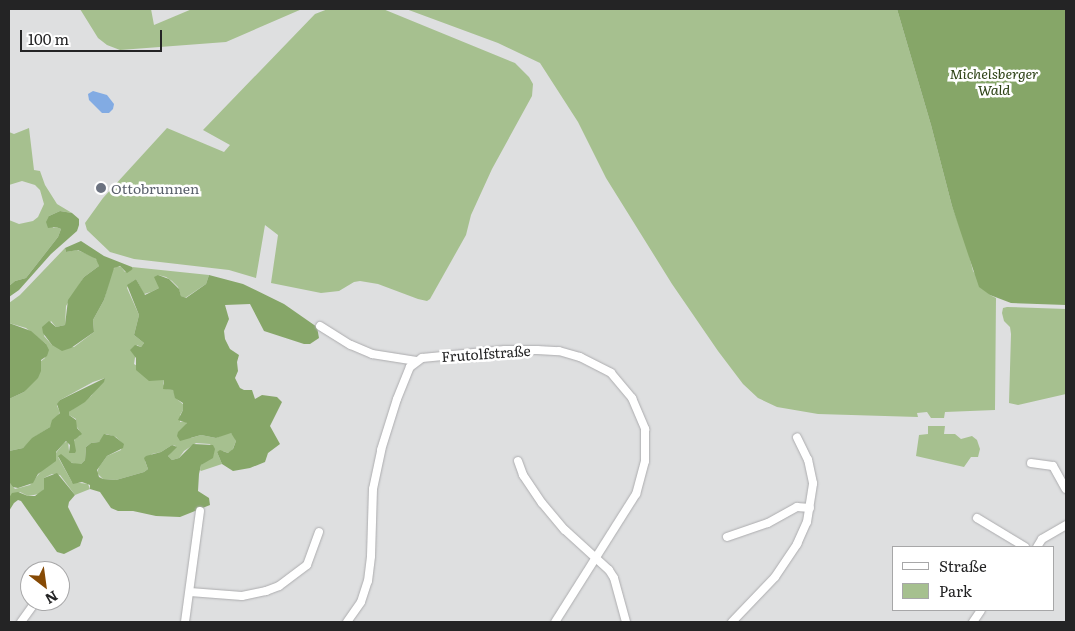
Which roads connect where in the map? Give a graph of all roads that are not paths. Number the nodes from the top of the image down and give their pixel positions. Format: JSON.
{"nodes":[{"id":1,"x":320,"y":326,"type":"dead end"},
{"id":2,"x":416,"y":361,"type":"junction"},
{"id":3,"x":798,"y":437,"type":"dead end"},
{"id":4,"x":518,"y":461,"type":"dead end"},
{"id":5,"x":1031,"y":463,"type":"dead end"},
{"id":6,"x":1066,"y":489,"type":"edge"},
{"id":7,"x":810,"y":508,"type":"junction"},
{"id":8,"x":200,"y":511,"type":"dead end"},
{"id":9,"x":977,"y":518,"type":"dead end"},
{"id":10,"x":1066,"y":525,"type":"edge"},
{"id":11,"x":319,"y":532,"type":"dead end"},
{"id":12,"x":727,"y":537,"type":"dead end"},
{"id":13,"x":1023,"y":546,"type":"edge"},
{"id":14,"x":1038,"y":546,"type":"edge"},
{"id":15,"x":597,"y":558,"type":"junction"},
{"id":16,"x":190,"y":592,"type":"junction"},
{"id":17,"x":29,"y":611,"type":"edge"},
{"id":18,"x":980,"y":611,"type":"edge"},
{"id":19,"x":21,"y":622,"type":"edge"},
{"id":20,"x":185,"y":622,"type":"edge"},
{"id":21,"x":347,"y":622,"type":"edge"},
{"id":22,"x":555,"y":622,"type":"edge"},
{"id":23,"x":626,"y":622,"type":"edge"},
{"id":24,"x":732,"y":622,"type":"edge"},
{"id":25,"x":974,"y":622,"type":"edge"}],
"edges":[{"from":1,"to":2,"type":"street","name":"Frutolfstraße"},
{"from":2,"to":15,"type":"street","name":"Frutolfstraße"},
{"from":2,"to":21,"type":"street"},
{"from":3,"to":7,"type":"street"},
{"from":4,"to":15,"type":"street"},
{"from":5,"to":6,"type":"street"},
{"from":7,"to":12,"type":"street"},
{"from":7,"to":24,"type":"street"},
{"from":8,"to":16,"type":"street"},
{"from":9,"to":13,"type":"street"},
{"from":10,"to":14,"type":"street"},
{"from":11,"to":16,"type":"street"},
{"from":15,"to":22,"type":"street","name":"Frutolfstraße"},
{"from":15,"to":23,"type":"street"},
{"from":16,"to":20,"type":"street"},
{"from":17,"to":19,"type":"street"},
{"from":18,"to":25,"type":"street"}]}
